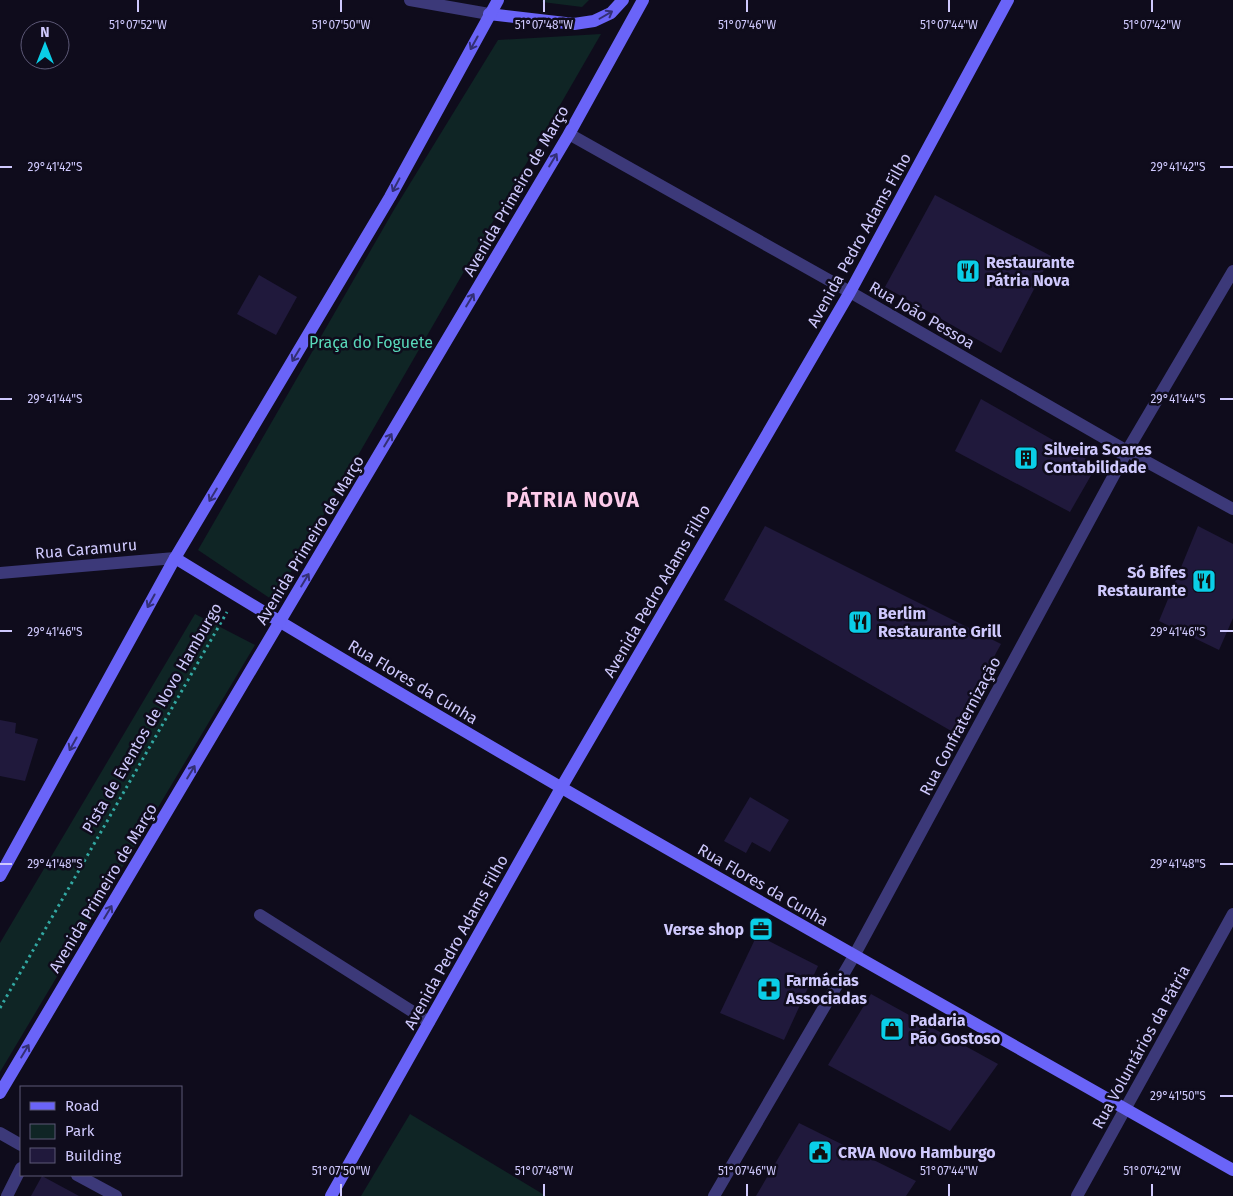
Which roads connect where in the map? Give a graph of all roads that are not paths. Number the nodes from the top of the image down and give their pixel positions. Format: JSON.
{"nodes":[{"id":1,"x":410,"y":0,"type":"edge"},
{"id":2,"x":498,"y":0,"type":"edge"},
{"id":3,"x":623,"y":0,"type":"edge"},
{"id":4,"x":643,"y":0,"type":"edge"},
{"id":5,"x":1008,"y":0,"type":"edge"},
{"id":6,"x":489,"y":14,"type":"junction"},
{"id":7,"x":568,"y":134,"type":"junction"},
{"id":8,"x":1233,"y":271,"type":"edge"},
{"id":9,"x":850,"y":292,"type":"junction"},
{"id":10,"x":1127,"y":451,"type":"junction"},
{"id":11,"x":1233,"y":509,"type":"edge"},
{"id":12,"x":175,"y":558,"type":"junction"},
{"id":13,"x":0,"y":573,"type":"edge"},
{"id":14,"x":280,"y":622,"type":"junction"},
{"id":15,"x":561,"y":788,"type":"junction"},
{"id":16,"x":0,"y":876,"type":"edge"},
{"id":17,"x":1233,"y":914,"type":"edge"},
{"id":18,"x":260,"y":915,"type":"dead end"},
{"id":19,"x":854,"y":956,"type":"junction"},
{"id":20,"x":429,"y":1022,"type":"junction"},
{"id":21,"x":0,"y":1093,"type":"edge"},
{"id":22,"x":1126,"y":1109,"type":"junction"},
{"id":23,"x":0,"y":1133,"type":"edge"},
{"id":24,"x":20,"y":1144,"type":"edge"},
{"id":25,"x":20,"y":1170,"type":"edge"},
{"id":26,"x":1233,"y":1170,"type":"edge"},
{"id":27,"x":79,"y":1176,"type":"edge"},
{"id":28,"x":7,"y":1196,"type":"edge"},
{"id":29,"x":116,"y":1196,"type":"edge"},
{"id":30,"x":331,"y":1196,"type":"edge"},
{"id":31,"x":714,"y":1196,"type":"edge"},
{"id":32,"x":1077,"y":1196,"type":"edge"}],
"edges":[{"from":1,"to":6,"type":"street"},
{"from":2,"to":6,"type":"main road"},
{"from":6,"to":3,"type":"main road","one_way":true},
{"from":4,"to":7,"type":"main road","name":"Avenida Primeiro de Março"},
{"from":5,"to":9,"type":"main road","name":"Avenida Pedro Adams Filho"},
{"from":6,"to":12,"type":"main road","one_way":true},
{"from":7,"to":9,"type":"street","name":"Rua João Pessoa"},
{"from":14,"to":7,"type":"main road","name":"Avenida Primeiro de Março","one_way":true},
{"from":8,"to":10,"type":"street","name":"Rua Confraternização"},
{"from":9,"to":10,"type":"street","name":"Rua João Pessoa"},
{"from":9,"to":15,"type":"main road","name":"Avenida Pedro Adams Filho"},
{"from":10,"to":11,"type":"street","name":"Rua João Pessoa"},
{"from":10,"to":19,"type":"street","name":"Rua Confraternização"},
{"from":12,"to":13,"type":"street","name":"Rua Caramuru"},
{"from":12,"to":14,"type":"main road","name":"Rua Flores da Cunha"},
{"from":12,"to":16,"type":"main road","one_way":true},
{"from":14,"to":15,"type":"main road","name":"Rua Flores da Cunha"},
{"from":21,"to":14,"type":"main road","name":"Avenida Primeiro de Março","one_way":true},
{"from":15,"to":19,"type":"main road","name":"Rua Flores da Cunha"},
{"from":15,"to":20,"type":"main road","name":"Avenida Pedro Adams Filho"},
{"from":17,"to":22,"type":"street","name":"Rua Voluntários da Pátria"},
{"from":18,"to":20,"type":"street"},
{"from":19,"to":22,"type":"main road","name":"Rua Flores da Cunha"},
{"from":19,"to":31,"type":"street","name":"Rua Confraternização"},
{"from":20,"to":30,"type":"main road","name":"Avenida Pedro Adams Filho"},
{"from":22,"to":26,"type":"main road","name":"Rua Flores da Cunha"},
{"from":22,"to":32,"type":"street","name":"Rua Voluntários da Pátria"},
{"from":23,"to":24,"type":"street"},
{"from":25,"to":28,"type":"street"},
{"from":27,"to":29,"type":"street"}]}
